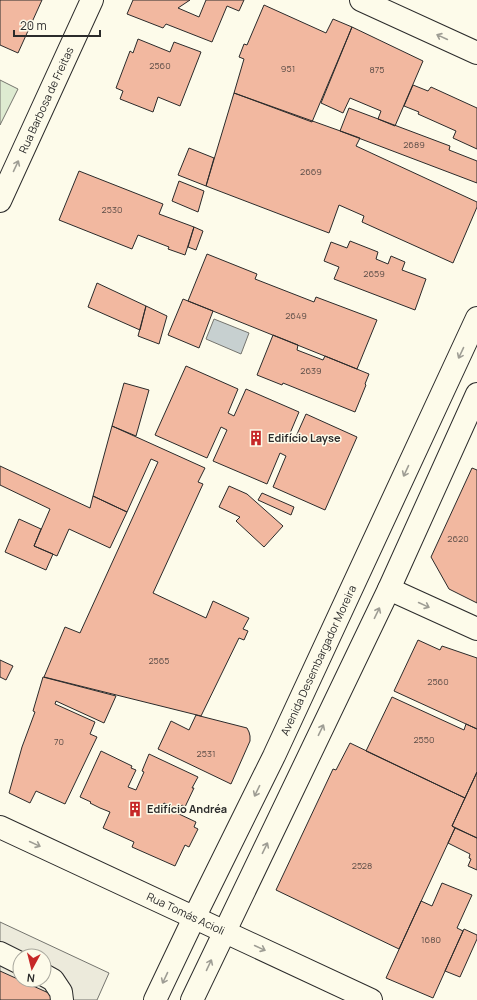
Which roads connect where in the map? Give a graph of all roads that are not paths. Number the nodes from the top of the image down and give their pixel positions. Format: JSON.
{"nodes":[{"id":1,"x":92,"y":0,"type":"edge"},
{"id":2,"x":361,"y":0,"type":"edge"},
{"id":3,"x":477,"y":53,"type":"edge"},
{"id":4,"x":0,"y":201,"type":"edge"},
{"id":5,"x":477,"y":318,"type":"edge"},
{"id":6,"x":477,"y":394,"type":"edge"},
{"id":7,"x":389,"y":589,"type":"junction"},
{"id":8,"x":477,"y":629,"type":"edge"},
{"id":9,"x":0,"y":827,"type":"edge"},
{"id":10,"x":194,"y":918,"type":"junction"},
{"id":11,"x":224,"y":932,"type":"junction"},
{"id":12,"x":0,"y":953,"type":"edge"},
{"id":13,"x":12,"y":959,"type":"edge"},
{"id":14,"x":52,"y":979,"type":"edge"},
{"id":15,"x":62,"y":1000,"type":"edge"},
{"id":16,"x":155,"y":1000,"type":"edge"},
{"id":17,"x":192,"y":1000,"type":"edge"},
{"id":18,"x":371,"y":1000,"type":"edge"}],
"edges":[{"from":4,"to":1,"type":"main road","name":"Rua Barbosa de Freitas","one_way":true},
{"from":3,"to":2,"type":"main road","one_way":true},
{"from":5,"to":10,"type":"main road","name":"Avenida Desembargador Moreira","one_way":true},
{"from":6,"to":7,"type":"main road"},
{"from":7,"to":8,"type":"main road","one_way":true},
{"from":11,"to":7,"type":"main road","one_way":true},
{"from":9,"to":10,"type":"main road","name":"Rua Tomás Acioli","one_way":true},
{"from":10,"to":11,"type":"main road","name":"Rua Tomás Acioli"},
{"from":10,"to":16,"type":"main road","name":"Avenida Desembargador Moreira","one_way":true},
{"from":17,"to":11,"type":"main road","one_way":true},
{"from":11,"to":18,"type":"main road","name":"Rua Tomás Acioli","one_way":true},
{"from":12,"to":13,"type":"main road"},
{"from":14,"to":15,"type":"main road"}]}
